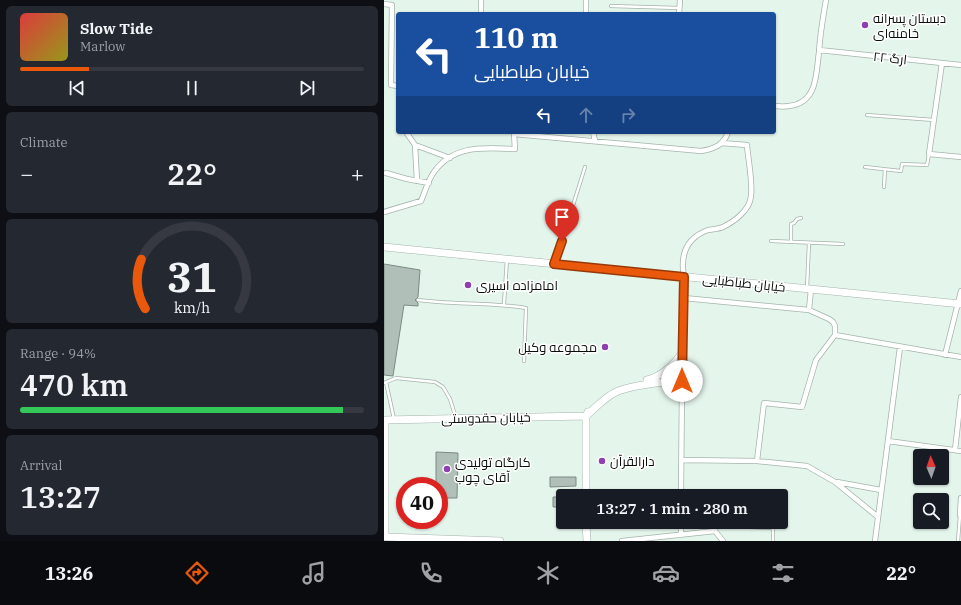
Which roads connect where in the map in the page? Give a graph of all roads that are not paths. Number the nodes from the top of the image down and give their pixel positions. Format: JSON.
{"nodes":[{"id":1,"x":481,"y":0,"type":"edge"},
{"id":2,"x":586,"y":0,"type":"edge"},
{"id":3,"x":680,"y":0,"type":"edge"},
{"id":4,"x":826,"y":0,"type":"edge"},
{"id":5,"x":384,"y":4,"type":"edge"},
{"id":6,"x":611,"y":6,"type":"dead end"},
{"id":7,"x":680,"y":8,"type":"junction"},
{"id":8,"x":481,"y":12,"type":"edge"},
{"id":9,"x":586,"y":12,"type":"edge"},
{"id":10,"x":679,"y":12,"type":"edge"},
{"id":11,"x":819,"y":50,"type":"junction"},
{"id":12,"x":942,"y":63,"type":"junction"},
{"id":13,"x":961,"y":65,"type":"edge"},
{"id":14,"x":396,"y":86,"type":"edge"},
{"id":15,"x":776,"y":106,"type":"edge"},
{"id":16,"x":867,"y":115,"type":"dead end"},
{"id":17,"x":934,"y":120,"type":"junction"},
{"id":18,"x":407,"y":134,"type":"edge"},
{"id":19,"x":514,"y":134,"type":"edge"},
{"id":20,"x":524,"y":134,"type":"edge"},
{"id":21,"x":594,"y":134,"type":"edge"},
{"id":22,"x":727,"y":134,"type":"edge"},
{"id":23,"x":595,"y":141,"type":"junction"},
{"id":24,"x":721,"y":144,"type":"junction"},
{"id":25,"x":415,"y":145,"type":"junction"},
{"id":26,"x":929,"y":154,"type":"junction"},
{"id":27,"x":961,"y":157,"type":"edge"},
{"id":28,"x":450,"y":158,"type":"junction"},
{"id":29,"x":865,"y":167,"type":"dead end"},
{"id":30,"x":585,"y":168,"type":"dead end"},
{"id":31,"x":885,"y":170,"type":"junction"},
{"id":32,"x":386,"y":173,"type":"dead end"},
{"id":33,"x":417,"y":181,"type":"junction"},
{"id":34,"x":429,"y":183,"type":"junction"},
{"id":35,"x":884,"y":187,"type":"dead end"},
{"id":36,"x":384,"y":212,"type":"edge"},
{"id":37,"x":802,"y":218,"type":"dead end"},
{"id":38,"x":771,"y":241,"type":"dead end"},
{"id":39,"x":791,"y":242,"type":"junction"},
{"id":40,"x":809,"y":243,"type":"junction"},
{"id":41,"x":843,"y":244,"type":"dead end"},
{"id":42,"x":384,"y":247,"type":"edge"},
{"id":43,"x":507,"y":259,"type":"junction"},
{"id":44,"x":554,"y":264,"type":"junction"},
{"id":45,"x":684,"y":277,"type":"junction"},
{"id":46,"x":809,"y":289,"type":"junction"},
{"id":47,"x":961,"y":291,"type":"edge"},
{"id":48,"x":684,"y":298,"type":"junction"},
{"id":49,"x":418,"y":300,"type":"dead end"},
{"id":50,"x":504,"y":304,"type":"junction"},
{"id":51,"x":959,"y":304,"type":"edge"},
{"id":52,"x":809,"y":310,"type":"junction"},
{"id":53,"x":836,"y":335,"type":"junction"},
{"id":54,"x":900,"y":347,"type":"junction"},
{"id":55,"x":682,"y":353,"type":"junction"},
{"id":56,"x":945,"y":355,"type":"junction"},
{"id":57,"x":961,"y":357,"type":"edge"},
{"id":58,"x":524,"y":361,"type":"dead end"},
{"id":59,"x":682,"y":381,"type":"junction"},
{"id":60,"x":385,"y":383,"type":"edge"},
{"id":61,"x":961,"y":397,"type":"edge"},
{"id":62,"x":960,"y":409,"type":"edge"},
{"id":63,"x":586,"y":416,"type":"junction"},
{"id":64,"x":456,"y":418,"type":"junction"},
{"id":65,"x":384,"y":420,"type":"edge"},
{"id":66,"x":394,"y":420,"type":"junction"},
{"id":67,"x":888,"y":441,"type":"junction"},
{"id":68,"x":958,"y":450,"type":"edge"},
{"id":69,"x":682,"y":460,"type":"junction"},
{"id":70,"x":758,"y":461,"type":"junction"},
{"id":71,"x":835,"y":482,"type":"junction"},
{"id":72,"x":586,"y":489,"type":"edge"},
{"id":73,"x":682,"y":489,"type":"edge"},
{"id":74,"x":881,"y":490,"type":"junction"},
{"id":75,"x":961,"y":498,"type":"edge"},
{"id":76,"x":960,"y":515,"type":"edge"},
{"id":77,"x":878,"y":516,"type":"junction"},
{"id":78,"x":586,"y":529,"type":"edge"},
{"id":79,"x":680,"y":529,"type":"edge"},
{"id":80,"x":773,"y":529,"type":"edge"},
{"id":81,"x":715,"y":531,"type":"joint"},
{"id":82,"x":680,"y":534,"type":"junction"},
{"id":83,"x":384,"y":537,"type":"edge"},
{"id":84,"x":646,"y":540,"type":"edge"},
{"id":85,"x":476,"y":541,"type":"edge"},
{"id":86,"x":500,"y":541,"type":"edge"},
{"id":87,"x":587,"y":541,"type":"edge"},
{"id":88,"x":622,"y":541,"type":"edge"},
{"id":89,"x":723,"y":541,"type":"edge"},
{"id":90,"x":773,"y":541,"type":"edge"},
{"id":91,"x":875,"y":541,"type":"edge"},
{"id":92,"x":958,"y":541,"type":"edge"}],
"edges":[{"from":1,"to":8,"type":"street"},
{"from":2,"to":9,"type":"street"},
{"from":3,"to":7,"type":"street"},
{"from":4,"to":11,"type":"street"},
{"from":5,"to":14,"type":"street"},
{"from":6,"to":7,"type":"lane"},
{"from":7,"to":10,"type":"street"},
{"from":11,"to":12,"type":"street","name":"ارگ ۲۲"},
{"from":11,"to":15,"type":"street"},
{"from":12,"to":13,"type":"street","name":"ارگ ۲۲"},
{"from":12,"to":17,"type":"street"},
{"from":16,"to":17,"type":"lane"},
{"from":17,"to":26,"type":"street"},
{"from":18,"to":25,"type":"street"},
{"from":19,"to":28,"type":"street"},
{"from":20,"to":23,"type":"street"},
{"from":21,"to":23,"type":"street"},
{"from":22,"to":24,"type":"street"},
{"from":23,"to":24,"type":"street"},
{"from":24,"to":45,"type":"street"},
{"from":25,"to":28,"type":"street"},
{"from":25,"to":33,"type":"street"},
{"from":26,"to":27,"type":"street"},
{"from":26,"to":31,"type":"lane"},
{"from":28,"to":34,"type":"street"},
{"from":29,"to":31,"type":"lane"},
{"from":30,"to":44,"type":"lane"},
{"from":31,"to":35,"type":"lane"},
{"from":32,"to":33,"type":"street"},
{"from":33,"to":34,"type":"street"},
{"from":34,"to":36,"type":"street"},
{"from":37,"to":39,"type":"lane"},
{"from":38,"to":39,"type":"lane"},
{"from":39,"to":40,"type":"lane"},
{"from":40,"to":41,"type":"lane"},
{"from":40,"to":46,"type":"lane"},
{"from":42,"to":43,"type":"street","name":"خیابان طباطبایی"},
{"from":43,"to":44,"type":"street","name":"خیابان طباطبایی"},
{"from":43,"to":50,"type":"lane"},
{"from":44,"to":45,"type":"street","name":"خیابان طباطبایی"},
{"from":45,"to":46,"type":"street","name":"خیابان طباطبایی"},
{"from":45,"to":48,"type":"street"},
{"from":46,"to":51,"type":"street","name":"خیابان طباطبایی"},
{"from":46,"to":52,"type":"street"},
{"from":47,"to":51,"type":"street"},
{"from":48,"to":52,"type":"street"},
{"from":48,"to":55,"type":"street"},
{"from":49,"to":50,"type":"lane"},
{"from":50,"to":58,"type":"lane"},
{"from":51,"to":56,"type":"street"},
{"from":52,"to":53,"type":"street"},
{"from":53,"to":54,"type":"street"},
{"from":53,"to":70,"type":"street"},
{"from":54,"to":56,"type":"street"},
{"from":54,"to":67,"type":"street"},
{"from":55,"to":59,"type":"street"},
{"from":55,"to":63,"type":"street"},
{"from":56,"to":57,"type":"street"},
{"from":59,"to":63,"type":"street"},
{"from":59,"to":69,"type":"street"},
{"from":60,"to":64,"type":"lane"},
{"from":60,"to":66,"type":"lane"},
{"from":61,"to":62,"type":"street"},
{"from":62,"to":68,"type":"street"},
{"from":63,"to":64,"type":"street","name":"خیابان حقدوستی"},
{"from":63,"to":72,"type":"street"},
{"from":64,"to":66,"type":"street","name":"خیابان حقدوستی"},
{"from":65,"to":66,"type":"street","name":"خیابان حقدوستی"},
{"from":65,"to":83,"type":"street"},
{"from":67,"to":68,"type":"street"},
{"from":67,"to":74,"type":"street"},
{"from":69,"to":70,"type":"street"},
{"from":69,"to":73,"type":"street"},
{"from":70,"to":71,"type":"street"},
{"from":71,"to":74,"type":"street"},
{"from":71,"to":77,"type":"street"},
{"from":74,"to":77,"type":"street"},
{"from":75,"to":76,"type":"street"},
{"from":76,"to":92,"type":"lane"},
{"from":77,"to":91,"type":"street"},
{"from":78,"to":87,"type":"street"},
{"from":79,"to":82,"type":"street"},
{"from":80,"to":90,"type":"lane"},
{"from":81,"to":82,"type":"street"},
{"from":81,"to":89,"type":"street"},
{"from":82,"to":84,"type":"street"},
{"from":83,"to":85,"type":"street"},
{"from":84,"to":88,"type":"street"},
{"from":85,"to":86,"type":"street"}]}
